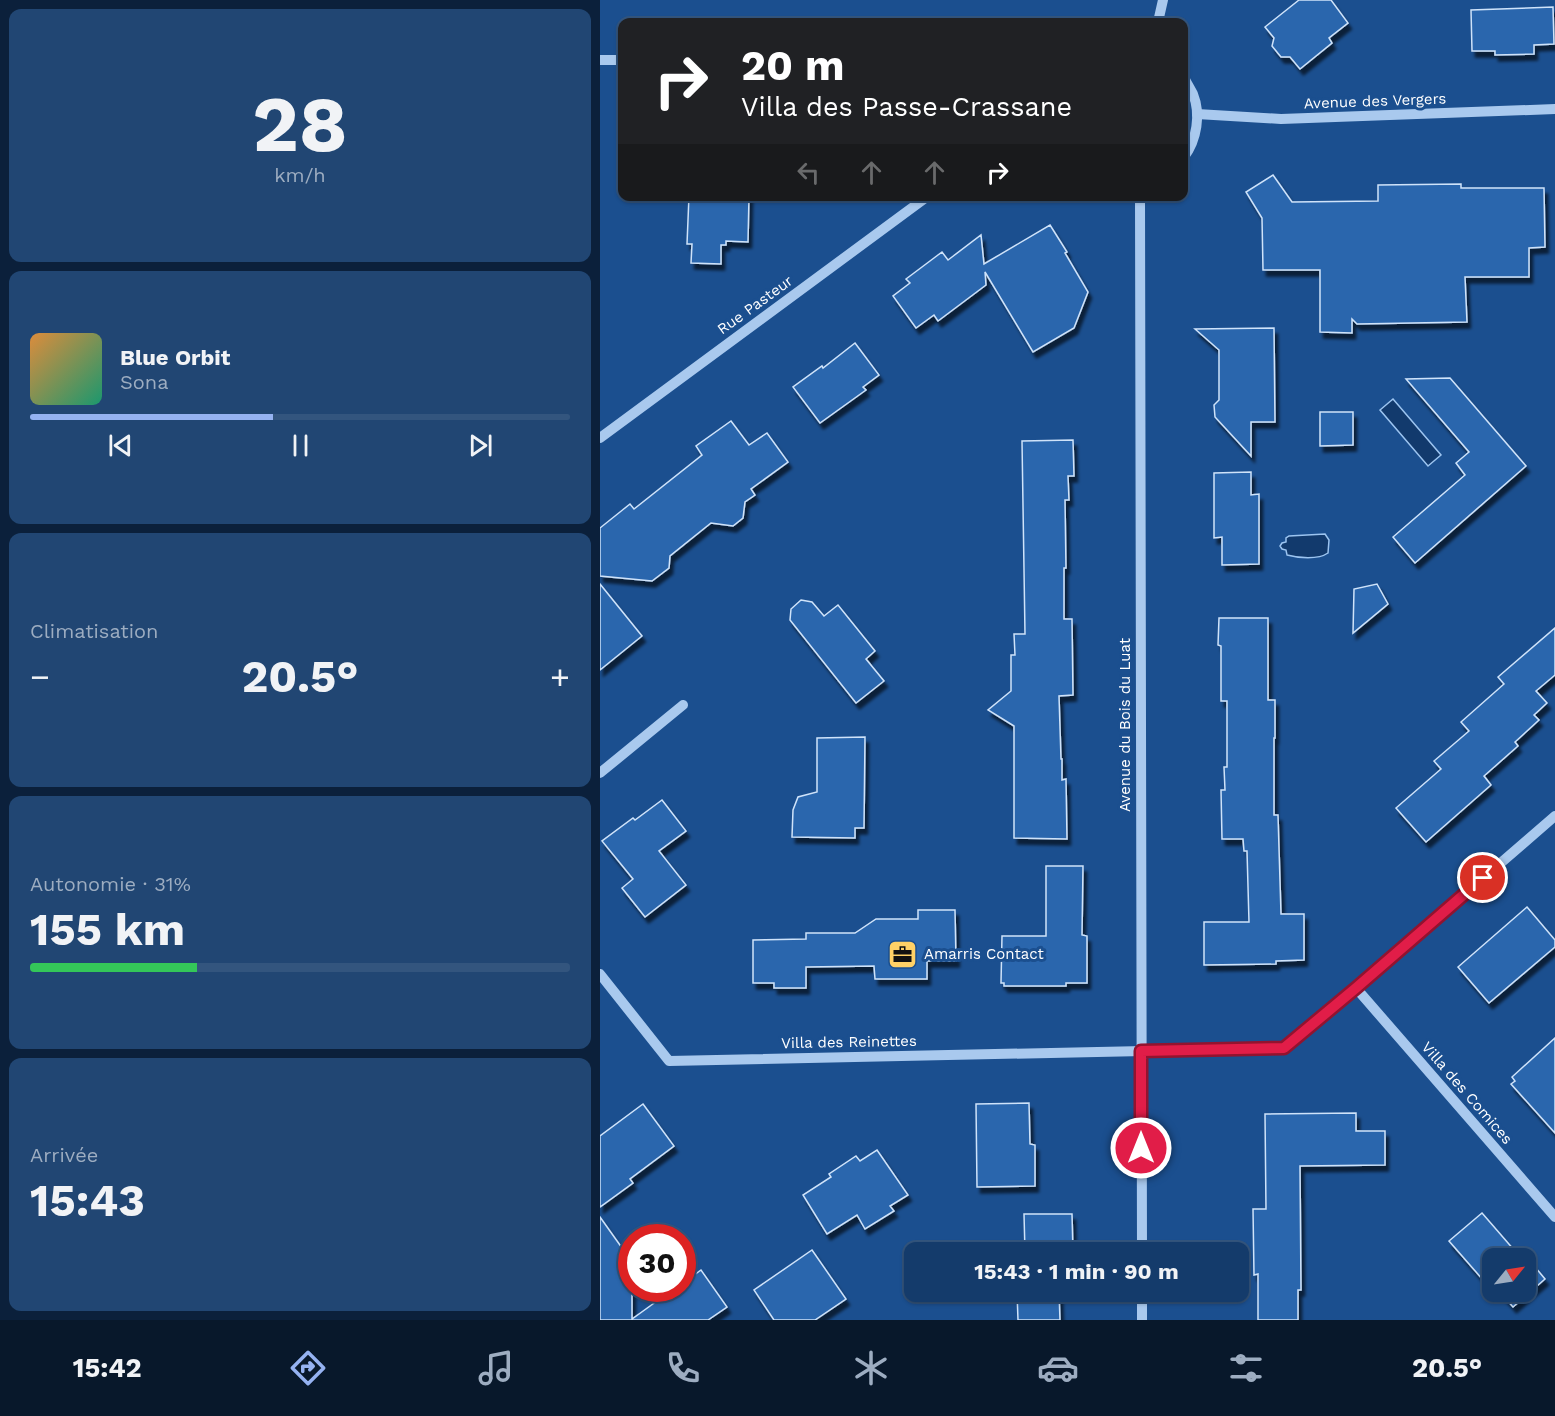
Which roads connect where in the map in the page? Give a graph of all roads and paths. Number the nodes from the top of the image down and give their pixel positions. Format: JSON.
{"nodes":[{"id":1,"x":1163,"y":0,"type":"edge"},
{"id":2,"x":1159,"y":18,"type":"edge"},
{"id":3,"x":600,"y":60,"type":"edge"},
{"id":4,"x":618,"y":60,"type":"edge"},
{"id":5,"x":1188,"y":85,"type":"edge"},
{"id":6,"x":1555,"y":109,"type":"edge"},
{"id":7,"x":1197,"y":114,"type":"junction"},
{"id":8,"x":1188,"y":152,"type":"edge"},
{"id":9,"x":921,"y":201,"type":"edge"},
{"id":10,"x":1140,"y":201,"type":"edge"},
{"id":11,"x":600,"y":438,"type":"edge"},
{"id":12,"x":683,"y":705,"type":"dead end"},
{"id":13,"x":600,"y":773,"type":"edge"},
{"id":14,"x":1555,"y":816,"type":"edge"},
{"id":15,"x":602,"y":981,"type":"edge"},
{"id":16,"x":1356,"y":988,"type":"junction"},
{"id":17,"x":1141,"y":1051,"type":"junction"},
{"id":18,"x":1555,"y":1218,"type":"edge"},
{"id":19,"x":1142,"y":1242,"type":"edge"},
{"id":20,"x":1142,"y":1302,"type":"edge"},
{"id":21,"x":1142,"y":1320,"type":"edge"}],
"edges":[{"from":1,"to":2,"type":"street"},
{"from":3,"to":4,"type":"street"},
{"from":5,"to":7,"type":"street"},
{"from":6,"to":7,"type":"street","name":"Avenue des Vergers"},
{"from":7,"to":8,"type":"street"},
{"from":9,"to":11,"type":"street","name":"Rue Pasteur"},
{"from":10,"to":17,"type":"street","name":"Avenue du Bois du Luat"},
{"from":12,"to":13,"type":"street"},
{"from":14,"to":16,"type":"street"},
{"from":15,"to":17,"type":"street","name":"Villa des Reinettes"},
{"from":16,"to":17,"type":"street"},
{"from":16,"to":18,"type":"street","name":"Villa des Comices"},
{"from":17,"to":19,"type":"street","name":"Avenue du Bois du Luat"},
{"from":20,"to":21,"type":"street"}]}
